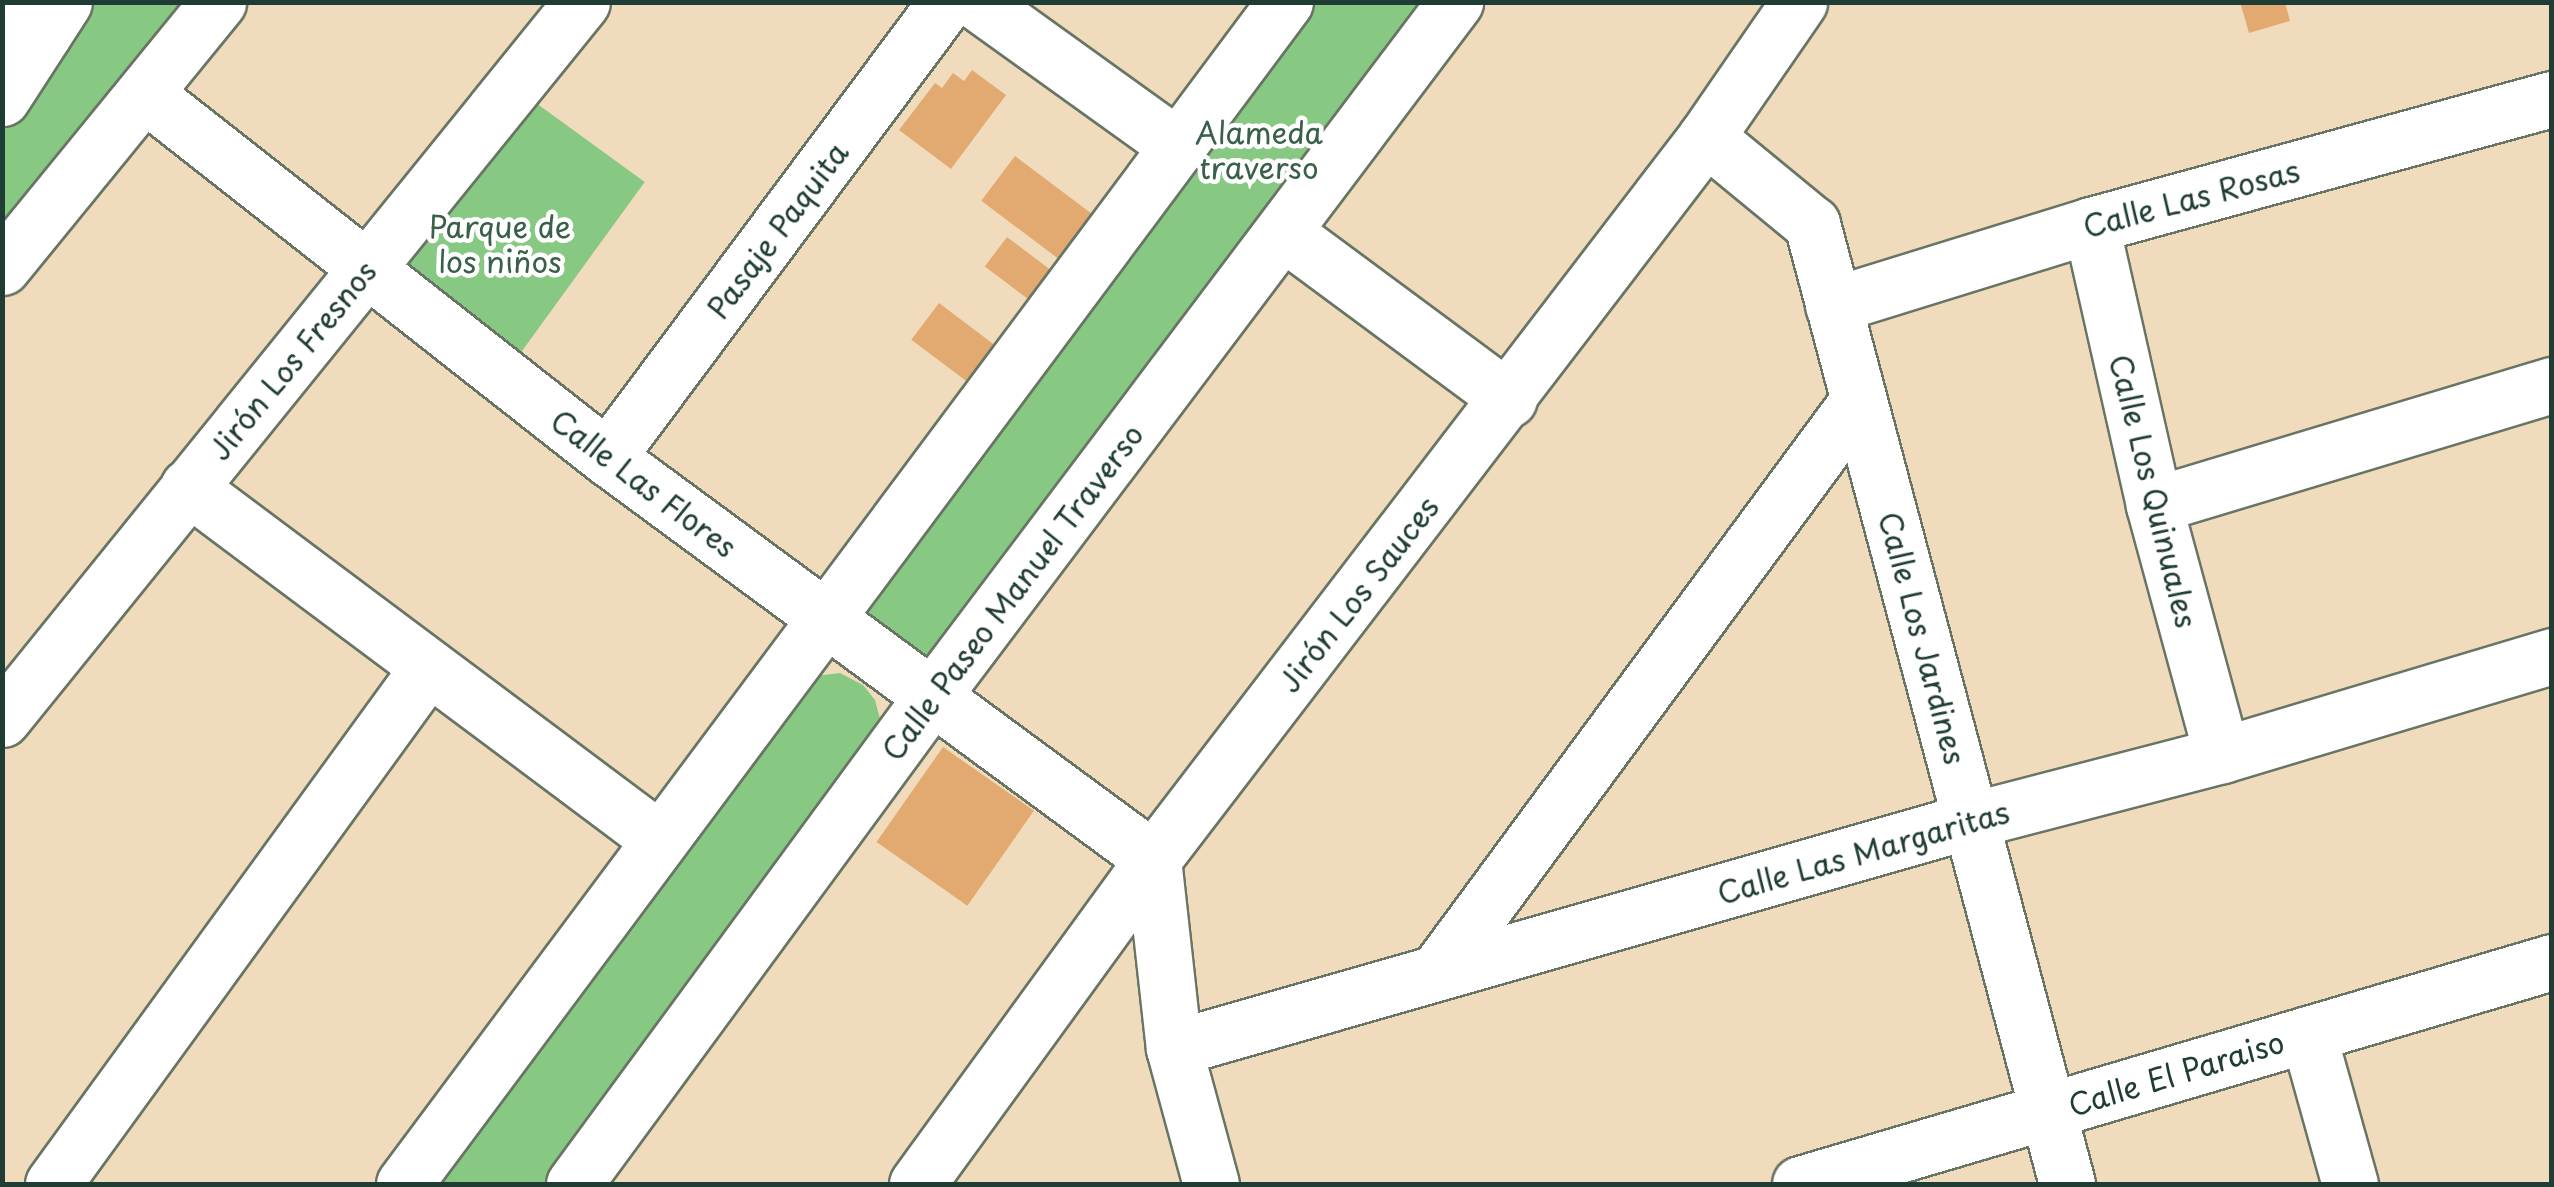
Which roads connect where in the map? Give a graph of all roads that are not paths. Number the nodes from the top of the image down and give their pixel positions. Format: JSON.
{"nodes":[{"id":1,"x":218,"y":2,"type":"edge"},
{"id":2,"x":582,"y":2,"type":"edge"},
{"id":3,"x":946,"y":2,"type":"edge"},
{"id":4,"x":977,"y":2,"type":"edge"},
{"id":5,"x":1285,"y":2,"type":"edge"},
{"id":6,"x":1456,"y":2,"type":"edge"},
{"id":7,"x":1798,"y":2,"type":"edge"},
{"id":8,"x":37,"y":16,"type":"edge"},
{"id":9,"x":145,"y":94,"type":"junction"},
{"id":10,"x":2,"y":98,"type":"edge"},
{"id":11,"x":2552,"y":99,"type":"edge"},
{"id":12,"x":1706,"y":137,"type":"junction"},
{"id":13,"x":1176,"y":146,"type":"junction"},
{"id":14,"x":2091,"y":224,"type":"junction"},
{"id":15,"x":1283,"y":232,"type":"junction"},
{"id":16,"x":2,"y":267,"type":"edge"},
{"id":17,"x":365,"y":271,"type":"junction"},
{"id":18,"x":1833,"y":305,"type":"junction"},
{"id":19,"x":2552,"y":385,"type":"edge"},
{"id":20,"x":1508,"y":399,"type":"junction"},
{"id":21,"x":1858,"y":400,"type":"junction"},
{"id":22,"x":606,"y":456,"type":"junction"},
{"id":23,"x":188,"y":487,"type":"junction"},
{"id":24,"x":2154,"y":505,"type":"junction"},
{"id":25,"x":826,"y":619,"type":"junction"},
{"id":26,"x":2552,"y":656,"type":"edge"},
{"id":27,"x":427,"y":670,"type":"junction"},
{"id":28,"x":934,"y":695,"type":"junction"},
{"id":29,"x":2,"y":720,"type":"edge"},
{"id":30,"x":2222,"y":755,"type":"junction"},
{"id":31,"x":1972,"y":820,"type":"junction"},
{"id":32,"x":660,"y":840,"type":"junction"},
{"id":33,"x":1153,"y":859,"type":"junction"},
{"id":34,"x":2552,"y":962,"type":"edge"},
{"id":35,"x":1437,"y":972,"type":"junction"},
{"id":36,"x":2308,"y":1034,"type":"junction"},
{"id":37,"x":1174,"y":1048,"type":"junction"},
{"id":38,"x":2047,"y":1112,"type":"junction"},
{"id":39,"x":53,"y":1184,"type":"edge"},
{"id":40,"x":404,"y":1184,"type":"edge"},
{"id":41,"x":574,"y":1184,"type":"edge"},
{"id":42,"x":917,"y":1184,"type":"edge"},
{"id":43,"x":1211,"y":1184,"type":"edge"},
{"id":44,"x":1800,"y":1184,"type":"edge"},
{"id":45,"x":2066,"y":1184,"type":"edge"},
{"id":46,"x":2350,"y":1184,"type":"edge"}],
"edges":[{"from":1,"to":9,"type":"street"},
{"from":2,"to":17,"type":"street","name":"Jirón Los Fresnos"},
{"from":3,"to":22,"type":"street","name":"Pasaje Paquita"},
{"from":4,"to":13,"type":"street"},
{"from":5,"to":13,"type":"street"},
{"from":6,"to":15,"type":"street","name":"Calle Paseo Manuel Traverso"},
{"from":7,"to":12,"type":"street","name":"Jirón Los Sauces"},
{"from":8,"to":10,"type":"street"},
{"from":9,"to":16,"type":"street"},
{"from":9,"to":17,"type":"street","name":"Calle Las Flores"},
{"from":11,"to":14,"type":"street","name":"Calle Las Rosas"},
{"from":12,"to":18,"type":"street","name":"Calle Los Jardines"},
{"from":12,"to":20,"type":"street","name":"Jirón Los Sauces"},
{"from":13,"to":25,"type":"street"},
{"from":14,"to":18,"type":"street","name":"Calle Las Rosas"},
{"from":14,"to":24,"type":"street","name":"Calle Los Quinuales"},
{"from":15,"to":20,"type":"street"},
{"from":15,"to":28,"type":"street","name":"Calle Paseo Manuel Traverso"},
{"from":17,"to":22,"type":"street","name":"Calle Las Flores"},
{"from":17,"to":23,"type":"street","name":"Jirón Los Fresnos"},
{"from":18,"to":21,"type":"street","name":"Calle Los Jardines"},
{"from":19,"to":24,"type":"street"},
{"from":20,"to":33,"type":"street","name":"Jirón Los Sauces"},
{"from":21,"to":31,"type":"street","name":"Calle Los Jardines"},
{"from":21,"to":35,"type":"street"},
{"from":22,"to":25,"type":"street","name":"Calle Las Flores"},
{"from":23,"to":27,"type":"street"},
{"from":23,"to":29,"type":"street","name":"Jirón Los Fresnos"},
{"from":24,"to":30,"type":"street","name":"Calle Los Quinuales"},
{"from":25,"to":28,"type":"street","name":"Calle Las Flores"},
{"from":25,"to":32,"type":"street"},
{"from":26,"to":30,"type":"street","name":"Calle Las Margaritas"},
{"from":27,"to":32,"type":"street"},
{"from":27,"to":39,"type":"street"},
{"from":28,"to":33,"type":"street","name":"Calle Las Flores"},
{"from":28,"to":41,"type":"street","name":"Calle Paseo Manuel Traverso"},
{"from":30,"to":31,"type":"street","name":"Calle Las Margaritas"},
{"from":31,"to":35,"type":"street","name":"Calle Las Margaritas"},
{"from":31,"to":38,"type":"street","name":"Calle Los Jardines"},
{"from":32,"to":40,"type":"street"},
{"from":33,"to":37,"type":"street"},
{"from":33,"to":42,"type":"street","name":"Jirón Los Sauces"},
{"from":34,"to":36,"type":"street","name":"Calle El Paraiso"},
{"from":35,"to":37,"type":"street","name":"Calle Las Margaritas"},
{"from":36,"to":38,"type":"street","name":"Calle El Paraiso"},
{"from":36,"to":46,"type":"street"},
{"from":37,"to":43,"type":"street"},
{"from":38,"to":44,"type":"street","name":"Calle El Paraiso"},
{"from":38,"to":45,"type":"street","name":"Calle Los Jardines"}]}
